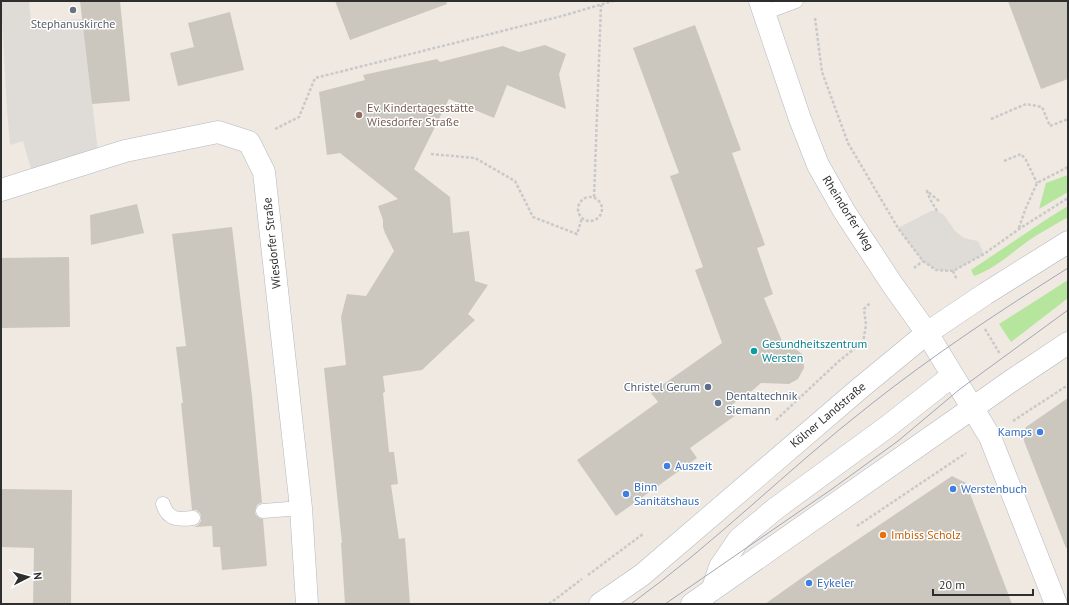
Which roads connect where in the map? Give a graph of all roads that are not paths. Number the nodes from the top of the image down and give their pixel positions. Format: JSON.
{"nodes":[{"id":1,"x":796,"y":1,"type":"edge"},
{"id":2,"x":762,"y":7,"type":"edge"},
{"id":3,"x":1,"y":190,"type":"edge"},
{"id":4,"x":1068,"y":242,"type":"edge"},
{"id":5,"x":927,"y":333,"type":"junction"},
{"id":6,"x":1068,"y":343,"type":"edge"},
{"id":7,"x":952,"y":376,"type":"junction"},
{"id":8,"x":972,"y":408,"type":"junction"},
{"id":9,"x":163,"y":504,"type":"dead end"},
{"id":10,"x":301,"y":508,"type":"junction"},
{"id":11,"x":263,"y":511,"type":"dead end"},
{"id":12,"x":193,"y":518,"type":"dead end"},
{"id":13,"x":713,"y":588,"type":"junction"},
{"id":14,"x":307,"y":604,"type":"edge"},
{"id":15,"x":600,"y":604,"type":"edge"},
{"id":16,"x":692,"y":604,"type":"edge"},
{"id":17,"x":1056,"y":604,"type":"edge"}],
"edges":[{"from":1,"to":2,"type":"lane"},
{"from":2,"to":5,"type":"street","name":"Rheindorfer Weg"},
{"from":3,"to":10,"type":"street","name":"Wiesdorfer Straße"},
{"from":4,"to":5,"type":"street","name":"Kölner Landstraße"},
{"from":5,"to":7,"type":"street","name":"Rheindorfer Weg"},
{"from":5,"to":15,"type":"street","name":"Kölner Landstraße"},
{"from":6,"to":8,"type":"street"},
{"from":7,"to":8,"type":"street","name":"Rheindorfer Weg"},
{"from":7,"to":13,"type":"street"},
{"from":8,"to":13,"type":"street"},
{"from":8,"to":17,"type":"street","name":"Rheindorfer Weg"},
{"from":9,"to":12,"type":"lane"},
{"from":10,"to":11,"type":"lane"},
{"from":10,"to":14,"type":"street","name":"Wiesdorfer Straße"},
{"from":13,"to":16,"type":"street"}]}
